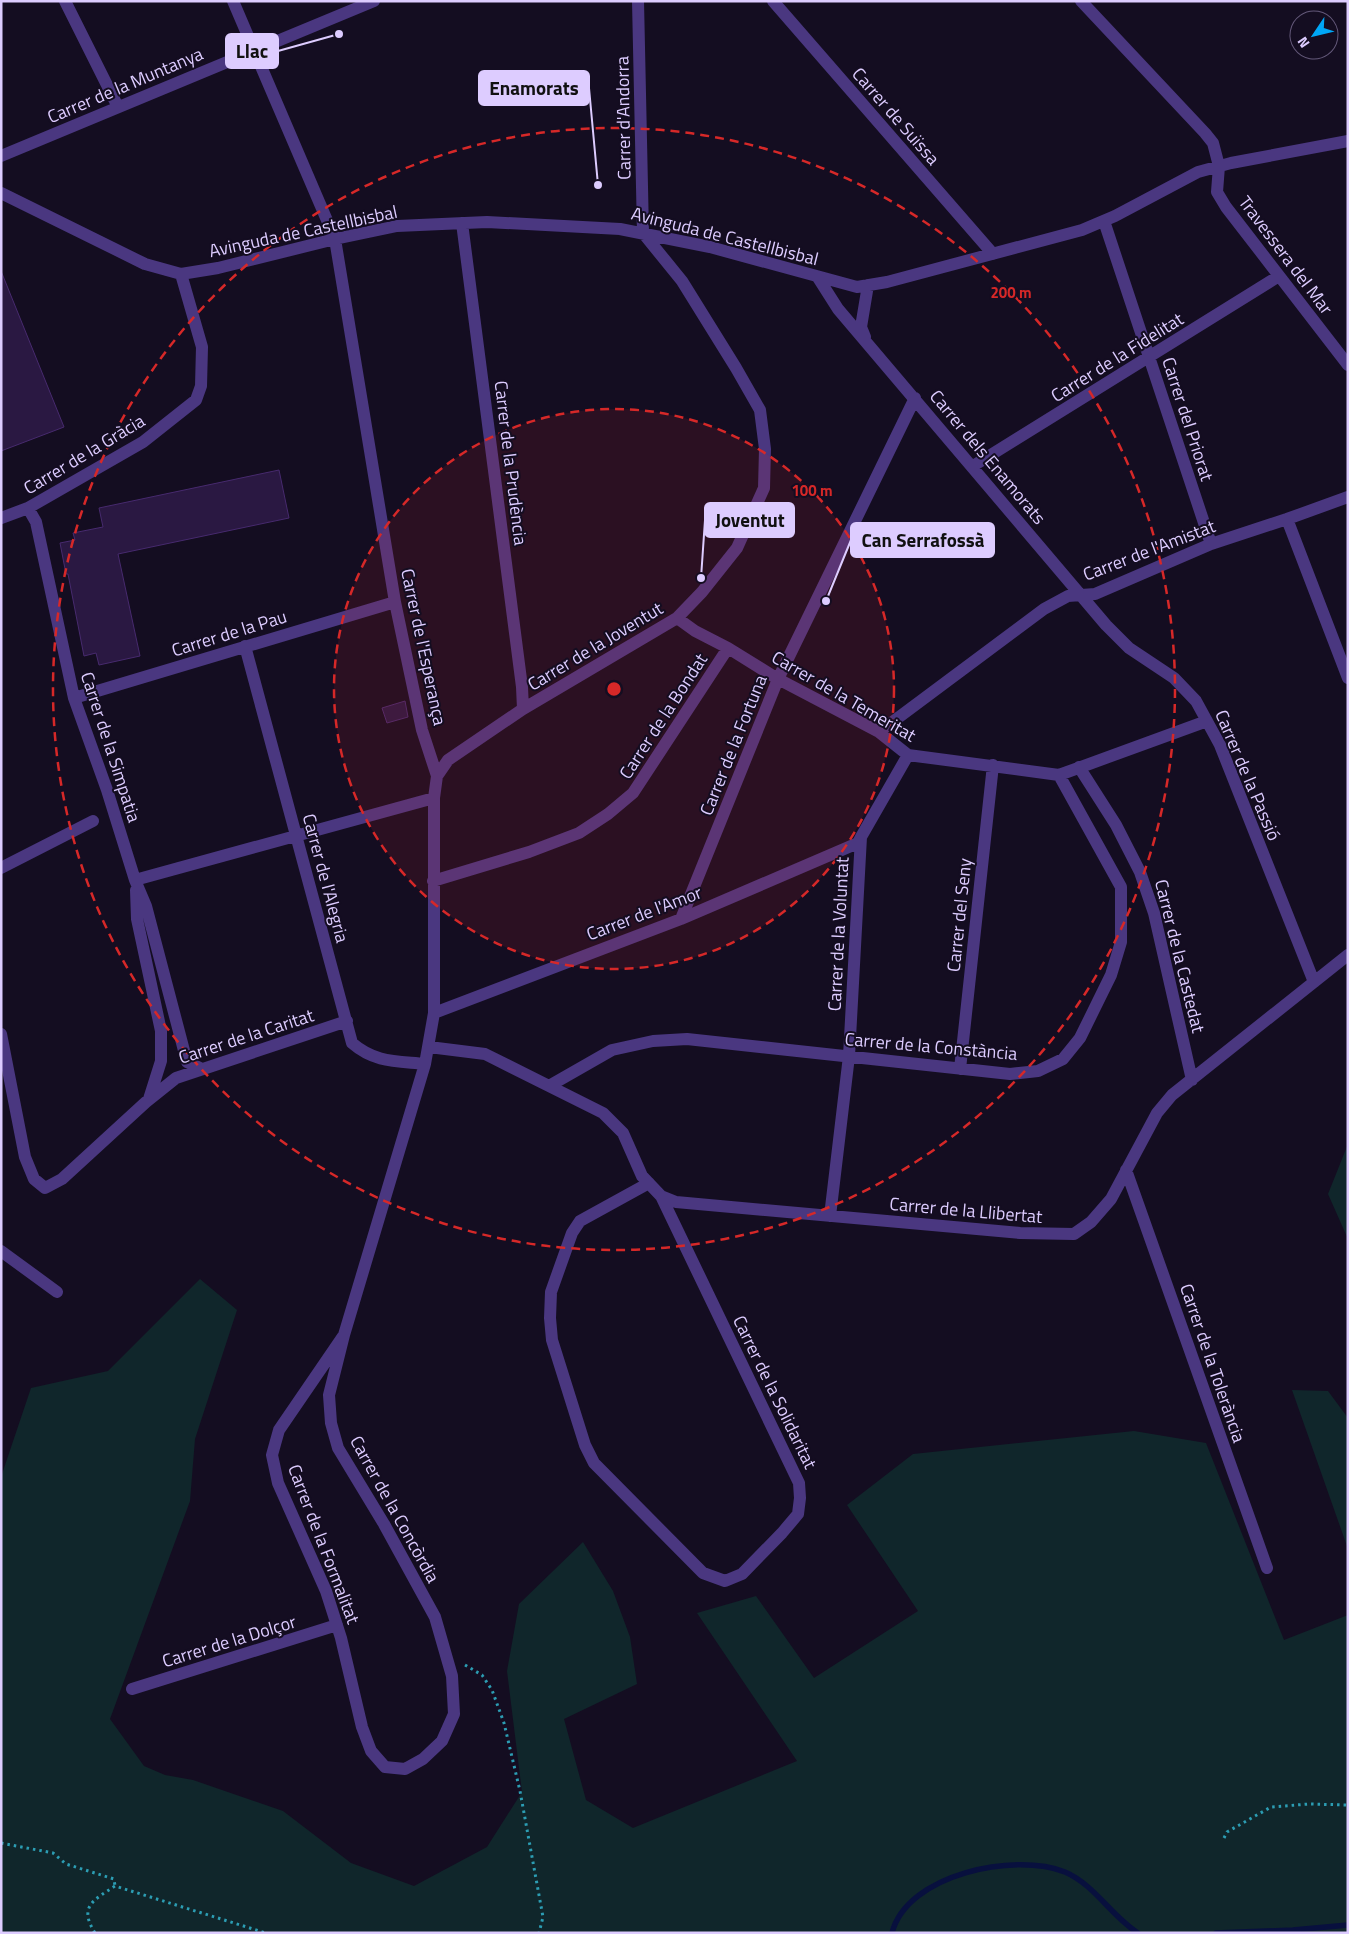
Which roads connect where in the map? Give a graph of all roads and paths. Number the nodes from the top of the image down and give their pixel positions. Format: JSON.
{"nodes":[{"id":1,"x":65,"y":1,"type":"edge"},
{"id":2,"x":233,"y":1,"type":"edge"},
{"id":3,"x":374,"y":1,"type":"edge"},
{"id":4,"x":638,"y":1,"type":"edge"},
{"id":5,"x":773,"y":1,"type":"edge"},
{"id":6,"x":1081,"y":1,"type":"edge"},
{"id":7,"x":357,"y":5,"type":"edge"},
{"id":8,"x":254,"y":51,"type":"junction"},
{"id":9,"x":118,"y":107,"type":"junction"},
{"id":10,"x":1348,"y":141,"type":"edge"},
{"id":11,"x":1,"y":156,"type":"edge"},
{"id":12,"x":1219,"y":166,"type":"junction"},
{"id":13,"x":1,"y":193,"type":"edge"},
{"id":14,"x":1104,"y":221,"type":"junction"},
{"id":15,"x":462,"y":223,"type":"junction"},
{"id":16,"x":643,"y":233,"type":"junction"},
{"id":17,"x":335,"y":239,"type":"junction"},
{"id":18,"x":993,"y":254,"type":"junction"},
{"id":19,"x":181,"y":274,"type":"junction"},
{"id":20,"x":817,"y":276,"type":"junction"},
{"id":21,"x":1280,"y":276,"type":"junction"},
{"id":22,"x":868,"y":285,"type":"junction"},
{"id":23,"x":867,"y":342,"type":"junction"},
{"id":24,"x":1150,"y":358,"type":"junction"},
{"id":25,"x":1348,"y":365,"type":"edge"},
{"id":26,"x":915,"y":398,"type":"junction"},
{"id":27,"x":973,"y":466,"type":"junction"},
{"id":28,"x":1348,"y":496,"type":"edge"},
{"id":29,"x":28,"y":508,"type":"junction"},
{"id":30,"x":1,"y":518,"type":"edge"},
{"id":31,"x":1287,"y":519,"type":"junction"},
{"id":32,"x":1210,"y":544,"type":"junction"},
{"id":33,"x":1082,"y":595,"type":"junction"},
{"id":34,"x":395,"y":602,"type":"junction"},
{"id":35,"x":677,"y":618,"type":"junction"},
{"id":36,"x":245,"y":646,"type":"junction"},
{"id":37,"x":728,"y":648,"type":"junction"},
{"id":38,"x":1348,"y":678,"type":"edge"},
{"id":39,"x":778,"y":679,"type":"junction"},
{"id":40,"x":74,"y":698,"type":"junction"},
{"id":41,"x":523,"y":709,"type":"junction"},
{"id":42,"x":1207,"y":721,"type":"junction"},
{"id":43,"x":880,"y":732,"type":"junction"},
{"id":44,"x":908,"y":755,"type":"junction"},
{"id":45,"x":992,"y":765,"type":"junction"},
{"id":46,"x":1079,"y":767,"type":"junction"},
{"id":47,"x":437,"y":776,"type":"junction"},
{"id":48,"x":1059,"y":776,"type":"junction"},
{"id":49,"x":434,"y":798,"type":"junction"},
{"id":50,"x":94,"y":821,"type":"dead end"},
{"id":51,"x":296,"y":834,"type":"junction"},
{"id":52,"x":862,"y":837,"type":"junction"},
{"id":53,"x":1,"y":868,"type":"edge"},
{"id":54,"x":135,"y":880,"type":"junction"},
{"id":55,"x":433,"y":881,"type":"junction"},
{"id":56,"x":681,"y":919,"type":"junction"},
{"id":57,"x":1348,"y":955,"type":"edge"},
{"id":58,"x":1314,"y":982,"type":"junction"},
{"id":59,"x":434,"y":1013,"type":"junction"},
{"id":60,"x":347,"y":1021,"type":"junction"},
{"id":61,"x":1,"y":1034,"type":"edge"},
{"id":62,"x":429,"y":1047,"type":"junction"},
{"id":63,"x":849,"y":1056,"type":"junction"},
{"id":64,"x":426,"y":1064,"type":"junction"},
{"id":65,"x":960,"y":1068,"type":"junction"},
{"id":66,"x":202,"y":1069,"type":"junction"},
{"id":67,"x":1192,"y":1080,"type":"junction"},
{"id":68,"x":549,"y":1086,"type":"junction"},
{"id":69,"x":149,"y":1099,"type":"junction"},
{"id":70,"x":1126,"y":1170,"type":"junction"},
{"id":71,"x":649,"y":1183,"type":"junction"},
{"id":72,"x":660,"y":1196,"type":"junction"},
{"id":73,"x":830,"y":1216,"type":"junction"},
{"id":74,"x":1,"y":1251,"type":"edge"},
{"id":75,"x":57,"y":1292,"type":"dead end"},
{"id":76,"x":344,"y":1336,"type":"junction"},
{"id":77,"x":1267,"y":1568,"type":"dead end"},
{"id":78,"x":337,"y":1625,"type":"junction"},
{"id":79,"x":446,"y":1654,"type":"junction"},
{"id":80,"x":132,"y":1690,"type":"dead end"},
{"id":81,"x":423,"y":1759,"type":"joint"},
{"id":82,"x":1348,"y":1805,"type":"edge"},
{"id":83,"x":1224,"y":1838,"type":"dead end"},
{"id":84,"x":1,"y":1843,"type":"edge"},
{"id":85,"x":115,"y":1886,"type":"junction"},
{"id":86,"x":96,"y":1933,"type":"edge"},
{"id":87,"x":266,"y":1933,"type":"edge"},
{"id":88,"x":539,"y":1933,"type":"edge"}],
"edges":[{"from":1,"to":9,"type":"street"},
{"from":2,"to":8,"type":"street","name":"Carrer de l'Esperança"},
{"from":3,"to":7,"type":"street","name":"Carrer de la Muntanya"},
{"from":4,"to":16,"type":"street","name":"Carrer d'Andorra"},
{"from":5,"to":18,"type":"street","name":"Carrer de Suïssa"},
{"from":6,"to":12,"type":"street","name":"Travessera del Mar"},
{"from":7,"to":8,"type":"street","name":"Carrer de la Muntanya"},
{"from":8,"to":9,"type":"street","name":"Carrer de la Muntanya"},
{"from":8,"to":17,"type":"street","name":"Carrer de l'Esperança"},
{"from":9,"to":11,"type":"street","name":"Carrer de la Muntanya"},
{"from":10,"to":12,"type":"street","name":"Avinguda de Castellbisbal"},
{"from":12,"to":14,"type":"street","name":"Avinguda de Castellbisbal"},
{"from":12,"to":21,"type":"street","name":"Travessera del Mar"},
{"from":13,"to":19,"type":"street","name":"Avinguda de Castellbisbal"},
{"from":14,"to":18,"type":"street","name":"Avinguda de Castellbisbal"},
{"from":14,"to":24,"type":"street","name":"Carrer del Priorat"},
{"from":15,"to":16,"type":"street","name":"Avinguda de Castellbisbal"},
{"from":15,"to":17,"type":"street","name":"Avinguda de Castellbisbal"},
{"from":15,"to":41,"type":"street","name":"Carrer de la Prudència"},
{"from":16,"to":20,"type":"street","name":"Avinguda de Castellbisbal"},
{"from":16,"to":35,"type":"street","name":"Carrer de la Joventut"},
{"from":17,"to":19,"type":"street","name":"Avinguda de Castellbisbal"},
{"from":17,"to":34,"type":"street","name":"Carrer de l'Esperança"},
{"from":18,"to":22,"type":"street","name":"Avinguda de Castellbisbal"},
{"from":19,"to":29,"type":"street","name":"Carrer de la Gràcia"},
{"from":20,"to":22,"type":"street","name":"Avinguda de Castellbisbal"},
{"from":20,"to":23,"type":"street","name":"Carrer dels Enamorats"},
{"from":21,"to":24,"type":"street","name":"Carrer de la Fidelitat"},
{"from":21,"to":25,"type":"street","name":"Travessera del Mar"},
{"from":22,"to":23,"type":"street","name":"Carrer dels Enamorats"},
{"from":23,"to":26,"type":"street","name":"Carrer dels Enamorats"},
{"from":24,"to":27,"type":"street","name":"Carrer de la Fidelitat"},
{"from":24,"to":32,"type":"street","name":"Carrer del Priorat"},
{"from":26,"to":27,"type":"street","name":"Carrer dels Enamorats"},
{"from":26,"to":39,"type":"street","name":"Carrer de la Fortuna"},
{"from":27,"to":33,"type":"street","name":"Carrer dels Enamorats"},
{"from":28,"to":31,"type":"street","name":"Carrer de l'Amistat"},
{"from":29,"to":30,"type":"street","name":"Carrer de la Gràcia"},
{"from":29,"to":40,"type":"street","name":"Carrer de la Simpatia"},
{"from":31,"to":32,"type":"street","name":"Carrer de l'Amistat"},
{"from":31,"to":38,"type":"street"},
{"from":32,"to":33,"type":"street","name":"Carrer de l'Amistat"},
{"from":33,"to":42,"type":"street","name":"Carrer de la Passió"},
{"from":33,"to":43,"type":"street","name":"Carrer de l'Amistat"},
{"from":34,"to":36,"type":"street","name":"Carrer de la Pau"},
{"from":34,"to":47,"type":"street","name":"Carrer de l'Esperança"},
{"from":35,"to":37,"type":"street","name":"Carrer de la Temeritat"},
{"from":35,"to":41,"type":"street","name":"Carrer de la Joventut"},
{"from":36,"to":40,"type":"street","name":"Carrer de la Pau"},
{"from":36,"to":51,"type":"street","name":"Carrer de l'Alegria"},
{"from":37,"to":39,"type":"street","name":"Carrer de la Temeritat"},
{"from":37,"to":55,"type":"street","name":"Carrer de la Bondat"},
{"from":39,"to":43,"type":"street","name":"Carrer de la Temeritat"},
{"from":39,"to":56,"type":"street","name":"Carrer de la Fortuna"},
{"from":40,"to":54,"type":"street","name":"Carrer de la Simpatia"},
{"from":41,"to":47,"type":"street","name":"Carrer de la Joventut"},
{"from":42,"to":46,"type":"street"},
{"from":42,"to":58,"type":"street","name":"Carrer de la Passió"},
{"from":43,"to":44,"type":"street","name":"Carrer de la Temeritat"},
{"from":44,"to":45,"type":"street","name":"Carrer de la Temeritat"},
{"from":44,"to":52,"type":"street","name":"Carrer de la Voluntat"},
{"from":45,"to":48,"type":"street","name":"Carrer de la Temeritat"},
{"from":45,"to":65,"type":"street","name":"Carrer del Seny"},
{"from":46,"to":48,"type":"street"},
{"from":46,"to":67,"type":"street","name":"Carrer de la Castedat"},
{"from":47,"to":49,"type":"street","name":"Carrer de l'Esperança"},
{"from":48,"to":65,"type":"street","name":"Carrer de la Constància"},
{"from":49,"to":51,"type":"street"},
{"from":49,"to":55,"type":"street","name":"Carrer de l'Esperança"},
{"from":50,"to":53,"type":"street"},
{"from":51,"to":54,"type":"street"},
{"from":51,"to":60,"type":"street","name":"Carrer de l'Alegria"},
{"from":52,"to":56,"type":"street","name":"Carrer de l'Amor"},
{"from":52,"to":63,"type":"street","name":"Carrer de la Voluntat"},
{"from":54,"to":66,"type":"street","name":"Carrer de la Simpatia"},
{"from":54,"to":69,"type":"street","name":"Carrer de la Simpatia"},
{"from":55,"to":59,"type":"street","name":"Carrer de l'Esperança"},
{"from":56,"to":59,"type":"street","name":"Carrer de l'Amor"},
{"from":57,"to":58,"type":"street","name":"Carrer de la Llibertat"},
{"from":58,"to":67,"type":"street","name":"Carrer de la Llibertat"},
{"from":59,"to":62,"type":"street","name":"Carrer de l'Esperança"},
{"from":60,"to":64,"type":"street","name":"Carrer de l'Alegria"},
{"from":60,"to":66,"type":"street","name":"Carrer de la Caritat"},
{"from":61,"to":69,"type":"street","name":"Carrer de la Caritat"},
{"from":62,"to":64,"type":"street","name":"Carrer de l'Esperança"},
{"from":62,"to":68,"type":"street","name":"Carrer de la Solidaritat"},
{"from":63,"to":65,"type":"street","name":"Carrer de la Constància"},
{"from":63,"to":68,"type":"street","name":"Carrer de la Constància"},
{"from":63,"to":73,"type":"street","name":"Carrer de la Voluntat"},
{"from":64,"to":76,"type":"street","name":"Carrer de la Concòrdia"},
{"from":66,"to":69,"type":"street","name":"Carrer de la Caritat"},
{"from":67,"to":70,"type":"street","name":"Carrer de la Llibertat"},
{"from":68,"to":71,"type":"street","name":"Carrer de la Solidaritat"},
{"from":70,"to":73,"type":"street","name":"Carrer de la Llibertat"},
{"from":70,"to":77,"type":"street","name":"Carrer de la Tolerància"},
{"from":71,"to":72,"type":"street","name":"Carrer de la Solidaritat"},
{"from":71,"to":72,"type":"street","name":"Carrer de la Solidaritat"},
{"from":72,"to":73,"type":"street","name":"Carrer de la Llibertat"},
{"from":74,"to":75,"type":"street"},
{"from":76,"to":78,"type":"street","name":"Carrer de la Formalitat"},
{"from":76,"to":79,"type":"street","name":"Carrer de la Concòrdia"},
{"from":78,"to":80,"type":"street","name":"Carrer de la Dolçor"},
{"from":78,"to":81,"type":"street","name":"Carrer de la Formalitat"},
{"from":79,"to":81,"type":"street","name":"Carrer de la Concòrdia"},
{"from":79,"to":88,"type":"path"},
{"from":82,"to":83,"type":"path"},
{"from":84,"to":85,"type":"path"},
{"from":85,"to":86,"type":"path"},
{"from":85,"to":87,"type":"path"}]}
